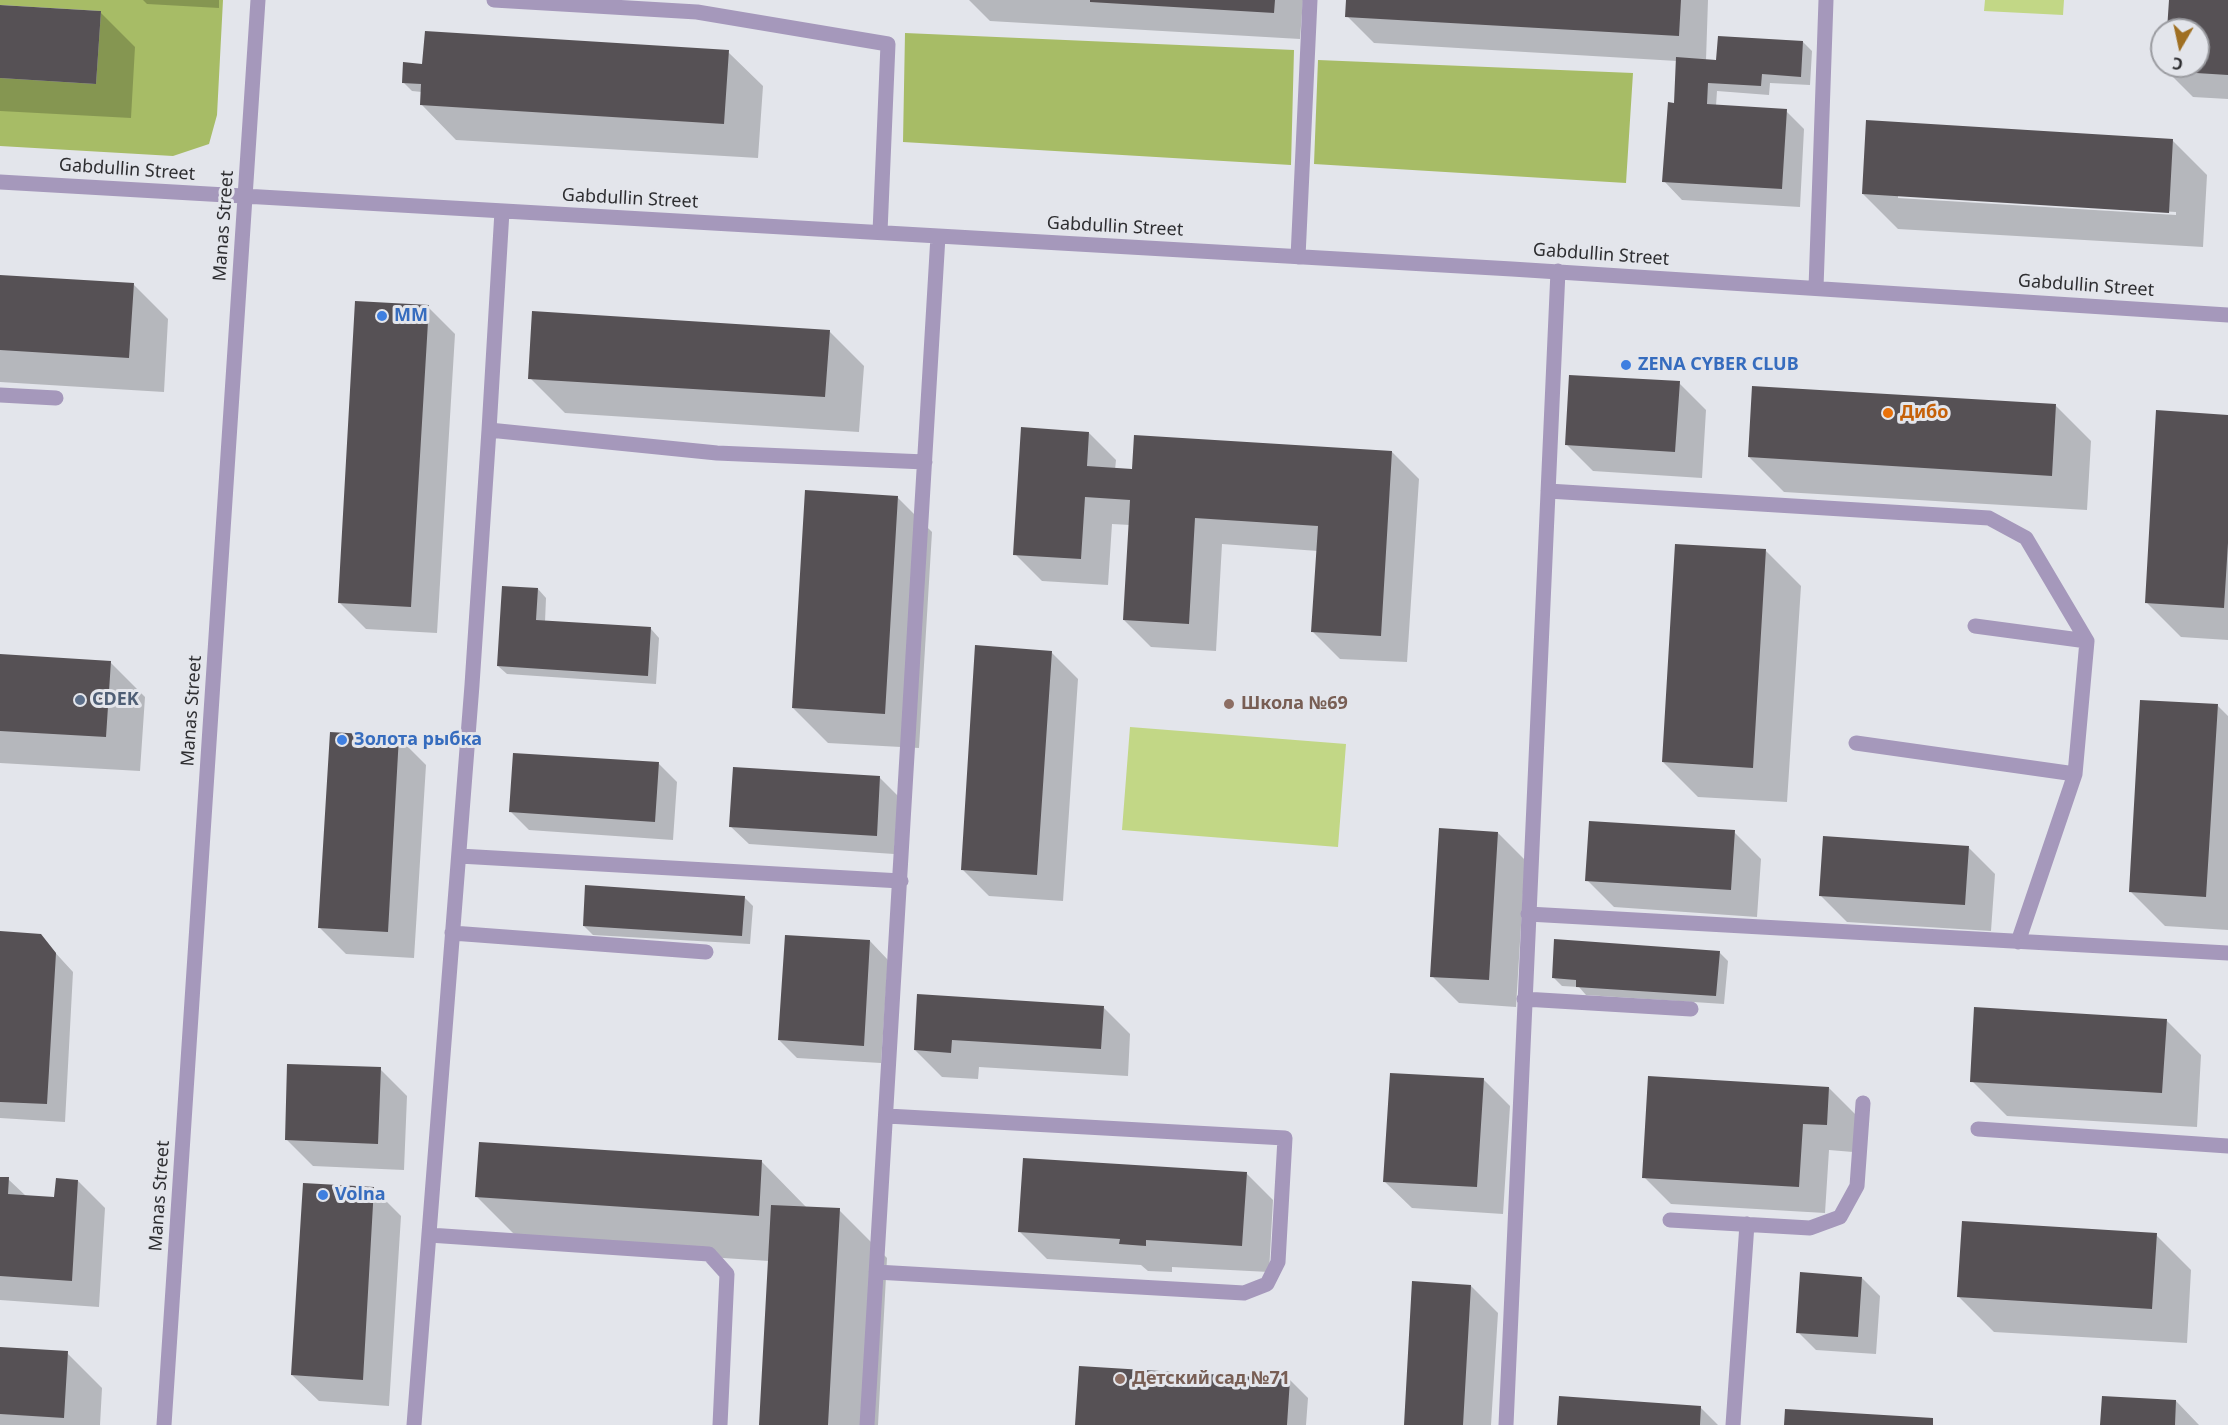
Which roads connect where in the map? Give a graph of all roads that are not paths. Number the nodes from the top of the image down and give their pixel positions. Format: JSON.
{"nodes":[{"id":1,"x":258,"y":0,"type":"edge"},
{"id":2,"x":494,"y":0,"type":"edge"},
{"id":3,"x":1310,"y":0,"type":"edge"},
{"id":4,"x":1826,"y":0,"type":"edge"},
{"id":5,"x":697,"y":6,"type":"edge"},
{"id":6,"x":0,"y":182,"type":"edge"},
{"id":7,"x":246,"y":196,"type":"junction"},
{"id":8,"x":502,"y":211,"type":"junction"},
{"id":9,"x":880,"y":232,"type":"junction"},
{"id":10,"x":938,"y":236,"type":"junction"},
{"id":11,"x":1298,"y":256,"type":"junction"},
{"id":12,"x":1558,"y":272,"type":"junction"},
{"id":13,"x":1816,"y":288,"type":"junction"},
{"id":14,"x":2228,"y":315,"type":"edge"},
{"id":15,"x":0,"y":395,"type":"edge"},
{"id":16,"x":56,"y":398,"type":"dead end"},
{"id":17,"x":489,"y":430,"type":"junction"},
{"id":18,"x":924,"y":462,"type":"junction"},
{"id":19,"x":1548,"y":491,"type":"junction"},
{"id":20,"x":1975,"y":626,"type":"dead end"},
{"id":21,"x":2087,"y":641,"type":"junction"},
{"id":22,"x":1856,"y":743,"type":"dead end"},
{"id":23,"x":2076,"y":774,"type":"junction"},
{"id":24,"x":459,"y":856,"type":"junction"},
{"id":25,"x":901,"y":881,"type":"junction"},
{"id":26,"x":1528,"y":914,"type":"junction"},
{"id":27,"x":453,"y":933,"type":"junction"},
{"id":28,"x":2018,"y":942,"type":"junction"},
{"id":29,"x":706,"y":952,"type":"dead end"},
{"id":30,"x":2228,"y":953,"type":"edge"},
{"id":31,"x":1524,"y":999,"type":"junction"},
{"id":32,"x":1691,"y":1009,"type":"dead end"},
{"id":33,"x":1863,"y":1103,"type":"dead end"},
{"id":34,"x":887,"y":1116,"type":"junction"},
{"id":35,"x":1978,"y":1129,"type":"dead end"},
{"id":36,"x":2228,"y":1146,"type":"edge"},
{"id":37,"x":1670,"y":1220,"type":"dead end"},
{"id":38,"x":1747,"y":1224,"type":"junction"},
{"id":39,"x":429,"y":1235,"type":"junction"},
{"id":40,"x":876,"y":1272,"type":"junction"},
{"id":41,"x":164,"y":1425,"type":"edge"},
{"id":42,"x":414,"y":1425,"type":"edge"},
{"id":43,"x":720,"y":1425,"type":"edge"},
{"id":44,"x":867,"y":1425,"type":"edge"},
{"id":45,"x":1506,"y":1425,"type":"edge"},
{"id":46,"x":1733,"y":1425,"type":"edge"}],
"edges":[{"from":1,"to":7,"type":"street","name":"Manas Street"},
{"from":2,"to":5,"type":"street"},
{"from":3,"to":11,"type":"street"},
{"from":4,"to":13,"type":"street"},
{"from":5,"to":9,"type":"street"},
{"from":6,"to":7,"type":"street","name":"Gabdullin Street"},
{"from":7,"to":8,"type":"street","name":"Gabdullin Street"},
{"from":7,"to":41,"type":"street","name":"Manas Street"},
{"from":8,"to":9,"type":"street","name":"Gabdullin Street"},
{"from":8,"to":17,"type":"street"},
{"from":9,"to":10,"type":"street","name":"Gabdullin Street"},
{"from":10,"to":11,"type":"street","name":"Gabdullin Street"},
{"from":10,"to":18,"type":"street"},
{"from":11,"to":12,"type":"street","name":"Gabdullin Street"},
{"from":12,"to":13,"type":"street","name":"Gabdullin Street"},
{"from":12,"to":19,"type":"street"},
{"from":13,"to":14,"type":"street","name":"Gabdullin Street"},
{"from":15,"to":16,"type":"street"},
{"from":17,"to":18,"type":"street"},
{"from":17,"to":24,"type":"street"},
{"from":18,"to":25,"type":"street"},
{"from":19,"to":21,"type":"street"},
{"from":19,"to":26,"type":"street"},
{"from":20,"to":21,"type":"street"},
{"from":21,"to":23,"type":"street"},
{"from":22,"to":23,"type":"street"},
{"from":23,"to":28,"type":"street"},
{"from":24,"to":25,"type":"street"},
{"from":24,"to":27,"type":"street"},
{"from":25,"to":34,"type":"street"},
{"from":26,"to":28,"type":"street"},
{"from":26,"to":31,"type":"street"},
{"from":27,"to":29,"type":"street"},
{"from":27,"to":39,"type":"street"},
{"from":28,"to":30,"type":"street"},
{"from":31,"to":32,"type":"street"},
{"from":31,"to":45,"type":"street"},
{"from":33,"to":38,"type":"street"},
{"from":34,"to":40,"type":"street"},
{"from":34,"to":40,"type":"street"},
{"from":35,"to":36,"type":"street"},
{"from":37,"to":38,"type":"street"},
{"from":38,"to":46,"type":"street"},
{"from":39,"to":42,"type":"street"},
{"from":39,"to":43,"type":"street"},
{"from":40,"to":44,"type":"street"}]}
